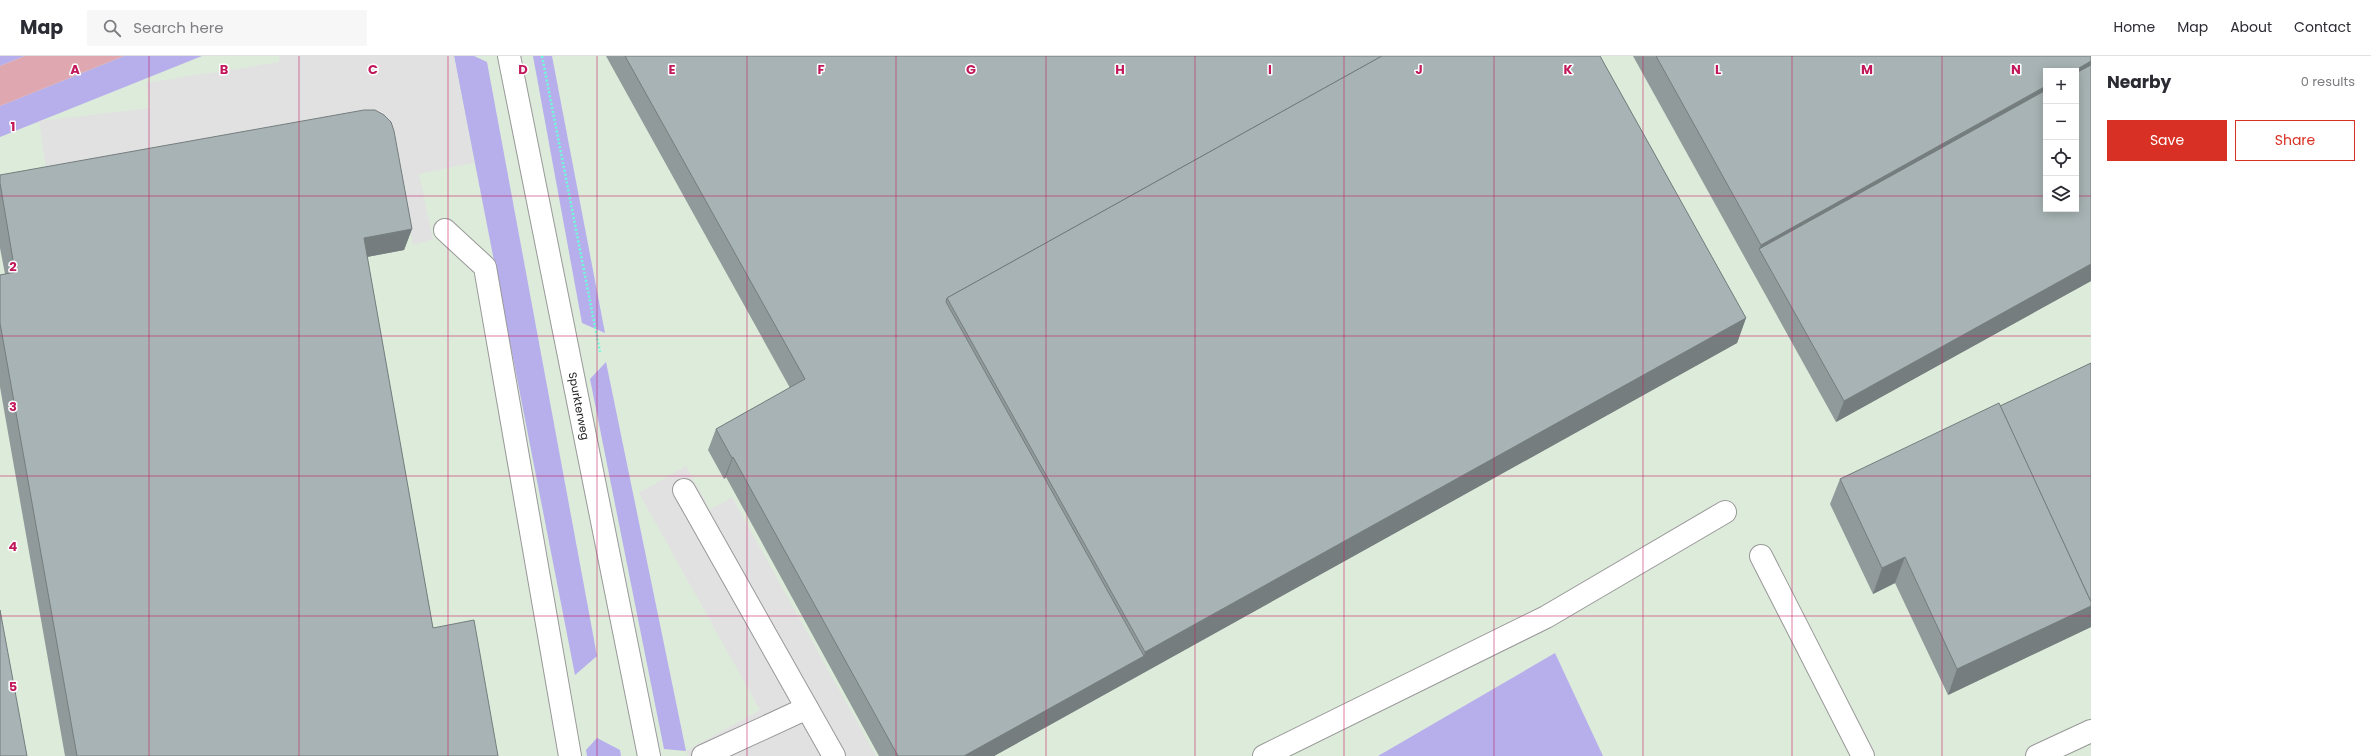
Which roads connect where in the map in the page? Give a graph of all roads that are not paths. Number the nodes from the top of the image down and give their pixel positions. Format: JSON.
{"nodes":[{"id":1,"x":509,"y":56,"type":"edge"},
{"id":2,"x":445,"y":230,"type":"dead end"},
{"id":3,"x":684,"y":490,"type":"dead end"},
{"id":4,"x":1725,"y":512,"type":"dead end"},
{"id":5,"x":1761,"y":556,"type":"dead end"},
{"id":6,"x":807,"y":708,"type":"junction"},
{"id":7,"x":2091,"y":731,"type":"edge"},
{"id":8,"x":736,"y":750,"type":"edge"},
{"id":9,"x":570,"y":756,"type":"edge"},
{"id":10,"x":649,"y":756,"type":"edge"},
{"id":11,"x":703,"y":756,"type":"edge"},
{"id":12,"x":834,"y":756,"type":"edge"},
{"id":13,"x":1264,"y":756,"type":"edge"},
{"id":14,"x":1863,"y":756,"type":"edge"},
{"id":15,"x":2036,"y":756,"type":"edge"}],
"edges":[{"from":1,"to":10,"type":"street","name":"Spurkterweg"},
{"from":2,"to":9,"type":"street"},
{"from":3,"to":6,"type":"street"},
{"from":4,"to":13,"type":"street"},
{"from":5,"to":14,"type":"street"},
{"from":6,"to":8,"type":"street"},
{"from":6,"to":12,"type":"street"},
{"from":7,"to":15,"type":"street"},
{"from":8,"to":11,"type":"street"}]}
